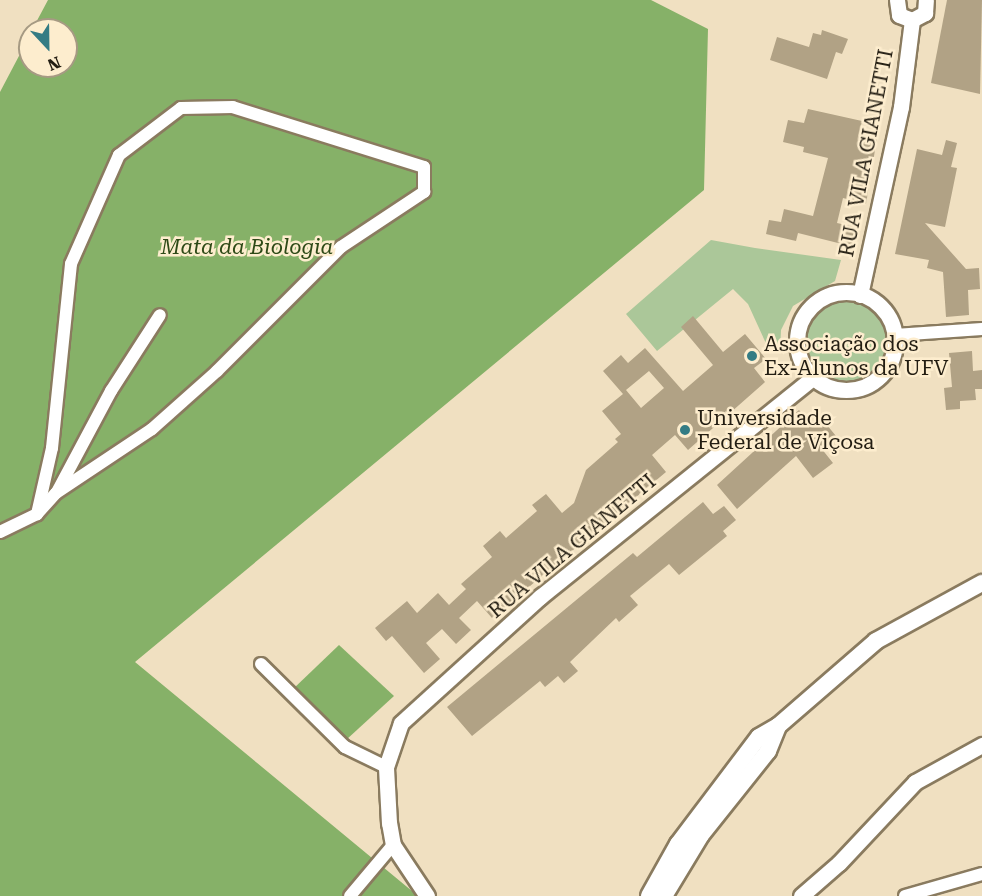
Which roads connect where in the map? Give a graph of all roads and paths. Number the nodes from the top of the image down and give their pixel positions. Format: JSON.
{"nodes":[{"id":1,"x":897,"y":0,"type":"edge"},
{"id":2,"x":926,"y":0,"type":"edge"},
{"id":3,"x":912,"y":20,"type":"junction"},
{"id":4,"x":861,"y":295,"type":"junction"},
{"id":5,"x":160,"y":315,"type":"dead end"},
{"id":6,"x":982,"y":329,"type":"edge"},
{"id":7,"x":895,"y":335,"type":"junction"},
{"id":8,"x":812,"y":378,"type":"junction"},
{"id":9,"x":56,"y":494,"type":"junction"},
{"id":10,"x":37,"y":514,"type":"junction"},
{"id":11,"x":0,"y":532,"type":"edge"},
{"id":12,"x":982,"y":584,"type":"edge"},
{"id":13,"x":261,"y":664,"type":"dead end"},
{"id":14,"x":778,"y":726,"type":"junction"},
{"id":15,"x":982,"y":745,"type":"edge"},
{"id":16,"x":386,"y":767,"type":"junction"},
{"id":17,"x":393,"y":845,"type":"junction"},
{"id":18,"x":982,"y":874,"type":"edge"},
{"id":19,"x":350,"y":896,"type":"edge"},
{"id":20,"x":427,"y":896,"type":"edge"},
{"id":21,"x":649,"y":896,"type":"edge"},
{"id":22,"x":664,"y":896,"type":"edge"},
{"id":23,"x":801,"y":896,"type":"edge"},
{"id":24,"x":905,"y":896,"type":"edge"}],
"edges":[{"from":1,"to":3,"type":"street"},
{"from":2,"to":3,"type":"street"},
{"from":3,"to":4,"type":"street","name":"RUA VILA GIANETTI"},
{"from":4,"to":7,"type":"street"},
{"from":4,"to":8,"type":"street"},
{"from":5,"to":9,"type":"street"},
{"from":6,"to":7,"type":"street"},
{"from":7,"to":8,"type":"street"},
{"from":8,"to":16,"type":"street","name":"RUA VILA GIANETTI"},
{"from":9,"to":10,"type":"street"},
{"from":9,"to":10,"type":"street"},
{"from":10,"to":11,"type":"street"},
{"from":12,"to":14,"type":"main road"},
{"from":13,"to":16,"type":"street"},
{"from":14,"to":21,"type":"main road"},
{"from":14,"to":22,"type":"main road"},
{"from":15,"to":23,"type":"street"},
{"from":16,"to":17,"type":"street"},
{"from":17,"to":19,"type":"street"},
{"from":17,"to":20,"type":"street"},
{"from":18,"to":24,"type":"street"}]}
